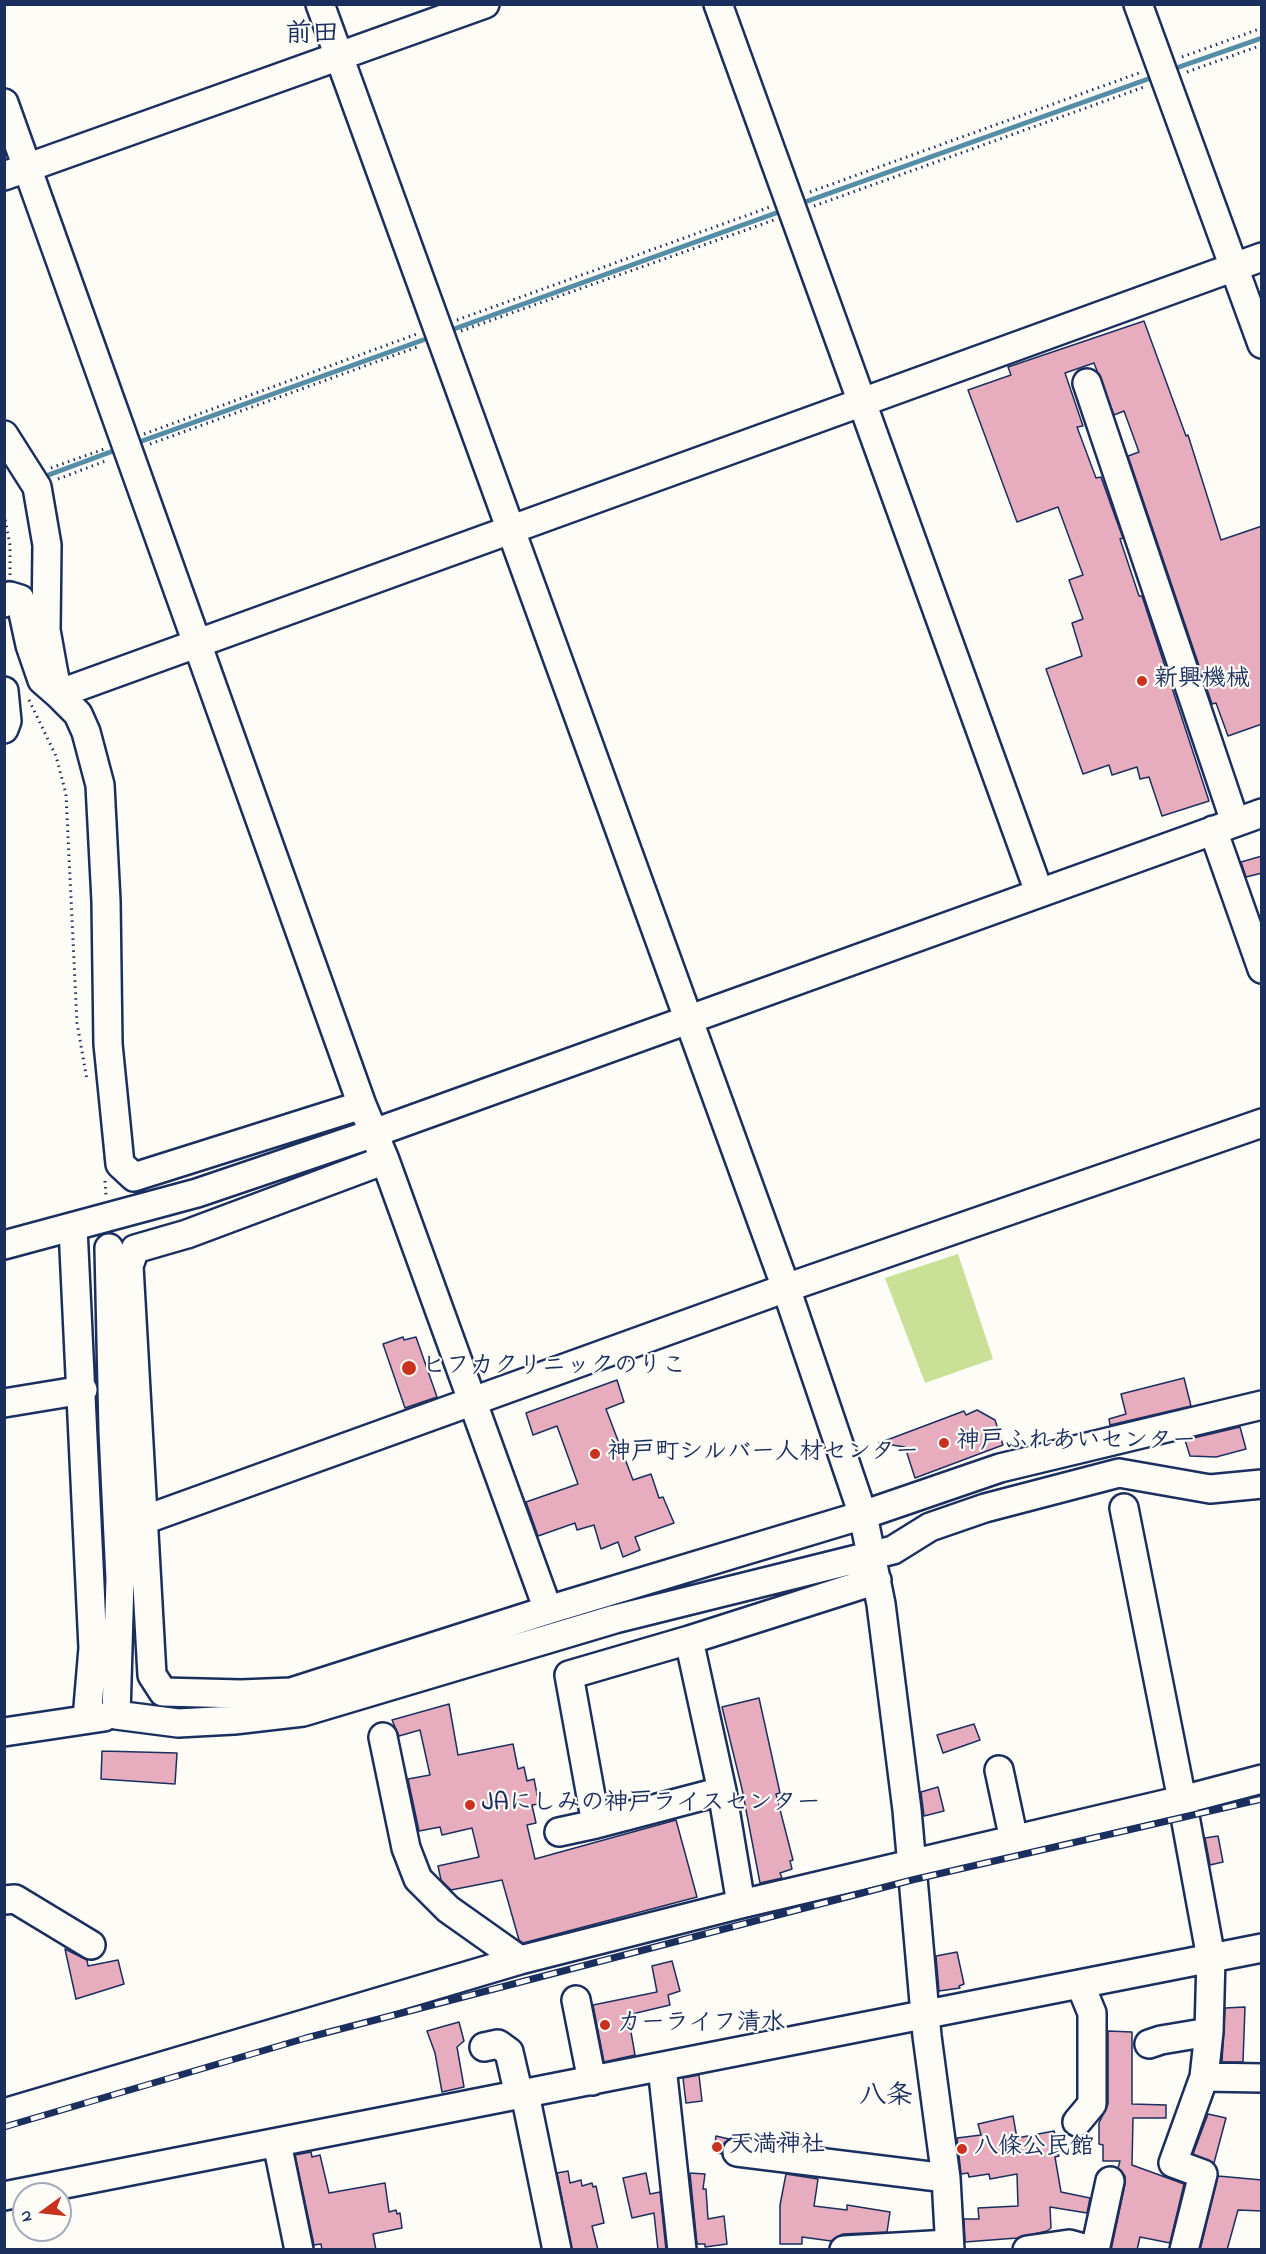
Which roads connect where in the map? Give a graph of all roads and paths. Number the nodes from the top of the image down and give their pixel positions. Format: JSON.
{"nodes":[{"id":1,"x":320,"y":4,"type":"edge"},
{"id":2,"x":485,"y":4,"type":"edge"},
{"id":3,"x":718,"y":4,"type":"edge"},
{"id":4,"x":1138,"y":4,"type":"edge"},
{"id":5,"x":1262,"y":28,"type":"edge"},
{"id":6,"x":1262,"y":45,"type":"edge"},
{"id":7,"x":339,"y":57,"type":"junction"},
{"id":8,"x":1163,"y":72,"type":"junction"},
{"id":9,"x":4,"y":103,"type":"edge"},
{"id":10,"x":16,"y":172,"type":"edge"},
{"id":11,"x":790,"y":207,"type":"junction"},
{"id":12,"x":1262,"y":257,"type":"edge"},
{"id":13,"x":1234,"y":267,"type":"junction"},
{"id":14,"x":438,"y":333,"type":"junction"},
{"id":15,"x":1262,"y":344,"type":"edge"},
{"id":16,"x":1087,"y":383,"type":"dead end"},
{"id":17,"x":861,"y":404,"type":"junction"},
{"id":18,"x":4,"y":435,"type":"edge"},
{"id":19,"x":128,"y":446,"type":"junction"},
{"id":20,"x":33,"y":481,"type":"junction"},
{"id":21,"x":4,"y":514,"type":"edge"},
{"id":22,"x":510,"y":532,"type":"junction"},
{"id":23,"x":7,"y":599,"type":"edge"},
{"id":24,"x":197,"y":642,"type":"junction"},
{"id":25,"x":16,"y":694,"type":"edge"},
{"id":26,"x":58,"y":694,"type":"junction"},
{"id":27,"x":4,"y":729,"type":"edge"},
{"id":28,"x":1262,"y":813,"type":"edge"},
{"id":29,"x":1224,"y":826,"type":"junction"},
{"id":30,"x":1039,"y":892,"type":"junction"},
{"id":31,"x":1262,"y":969,"type":"edge"},
{"id":32,"x":689,"y":1019,"type":"junction"},
{"id":33,"x":89,"y":1089,"type":"dead end"},
{"id":34,"x":362,"y":1105,"type":"junction"},
{"id":35,"x":1262,"y":1123,"type":"edge"},
{"id":36,"x":374,"y":1133,"type":"junction"},
{"id":37,"x":385,"y":1160,"type":"junction"},
{"id":38,"x":105,"y":1177,"type":"dead end"},
{"id":39,"x":107,"y":1219,"type":"junction"},
{"id":40,"x":73,"y":1228,"type":"junction"},
{"id":41,"x":4,"y":1245,"type":"edge"},
{"id":42,"x":109,"y":1248,"type":"dead end"},
{"id":43,"x":786,"y":1288,"type":"junction"},
{"id":44,"x":83,"y":1390,"type":"junction"},
{"id":45,"x":471,"y":1402,"type":"junction"},
{"id":46,"x":4,"y":1403,"type":"edge"},
{"id":47,"x":1262,"y":1405,"type":"edge"},
{"id":48,"x":1262,"y":1484,"type":"edge"},
{"id":49,"x":1124,"y":1508,"type":"dead end"},
{"id":50,"x":863,"y":1515,"type":"junction"},
{"id":51,"x":144,"y":1520,"type":"junction"},
{"id":52,"x":875,"y":1568,"type":"junction"},
{"id":53,"x":548,"y":1610,"type":"junction"},
{"id":54,"x":689,"y":1640,"type":"junction"},
{"id":55,"x":116,"y":1715,"type":"junction"},
{"id":56,"x":87,"y":1719,"type":"junction"},
{"id":57,"x":4,"y":1732,"type":"edge"},
{"id":58,"x":384,"y":1737,"type":"dead end"},
{"id":59,"x":999,"y":1770,"type":"dead end"},
{"id":60,"x":1262,"y":1779,"type":"edge"},
{"id":61,"x":722,"y":1791,"type":"junction"},
{"id":62,"x":1182,"y":1800,"type":"junction"},
{"id":63,"x":596,"y":1824,"type":"junction"},
{"id":64,"x":559,"y":1832,"type":"dead end"},
{"id":65,"x":1014,"y":1840,"type":"junction"},
{"id":66,"x":911,"y":1864,"type":"junction"},
{"id":67,"x":4,"y":1900,"type":"edge"},
{"id":68,"x":741,"y":1904,"type":"junction"},
{"id":69,"x":91,"y":1945,"type":"dead end"},
{"id":70,"x":1262,"y":1948,"type":"edge"},
{"id":71,"x":1211,"y":1958,"type":"junction"},
{"id":72,"x":520,"y":1960,"type":"junction"},
{"id":73,"x":1080,"y":1984,"type":"junction"},
{"id":74,"x":576,"y":2000,"type":"dead end"},
{"id":75,"x":926,"y":2015,"type":"junction"},
{"id":76,"x":1209,"y":2032,"type":"junction"},
{"id":77,"x":1149,"y":2044,"type":"dead end"},
{"id":78,"x":484,"y":2047,"type":"dead end"},
{"id":79,"x":662,"y":2067,"type":"junction"},
{"id":80,"x":1204,"y":2077,"type":"junction"},
{"id":81,"x":1262,"y":2078,"type":"edge"},
{"id":82,"x":592,"y":2081,"type":"junction"},
{"id":83,"x":522,"y":2095,"type":"junction"},
{"id":84,"x":4,"y":2113,"type":"edge"},
{"id":85,"x":1077,"y":2122,"type":"dead end"},
{"id":86,"x":277,"y":2143,"type":"junction"},
{"id":87,"x":737,"y":2152,"type":"dead end"},
{"id":88,"x":946,"y":2178,"type":"junction"},
{"id":89,"x":1110,"y":2181,"type":"dead end"},
{"id":90,"x":4,"y":2196,"type":"edge"},
{"id":91,"x":950,"y":2247,"type":"edge"},
{"id":92,"x":299,"y":2250,"type":"edge"},
{"id":93,"x":557,"y":2250,"type":"edge"},
{"id":94,"x":682,"y":2250,"type":"edge"},
{"id":95,"x":844,"y":2250,"type":"edge"},
{"id":96,"x":1027,"y":2250,"type":"edge"},
{"id":97,"x":1093,"y":2250,"type":"edge"},
{"id":98,"x":1185,"y":2250,"type":"edge"}],
"edges":[{"from":1,"to":7,"type":"street"},
{"from":2,"to":7,"type":"street"},
{"from":3,"to":11,"type":"street"},
{"from":4,"to":8,"type":"street"},
{"from":5,"to":8,"type":"path"},
{"from":6,"to":8,"type":"path"},
{"from":7,"to":10,"type":"street"},
{"from":7,"to":14,"type":"street"},
{"from":8,"to":11,"type":"path"},
{"from":8,"to":11,"type":"path"},
{"from":8,"to":13,"type":"street"},
{"from":9,"to":10,"type":"street"},
{"from":10,"to":19,"type":"street"},
{"from":11,"to":14,"type":"path"},
{"from":11,"to":14,"type":"path"},
{"from":11,"to":17,"type":"street"},
{"from":12,"to":13,"type":"street"},
{"from":13,"to":15,"type":"street"},
{"from":13,"to":17,"type":"street"},
{"from":14,"to":19,"type":"path"},
{"from":14,"to":19,"type":"path"},
{"from":14,"to":22,"type":"street"},
{"from":16,"to":29,"type":"street"},
{"from":17,"to":22,"type":"street"},
{"from":17,"to":30,"type":"street"},
{"from":18,"to":20,"type":"street"},
{"from":19,"to":20,"type":"path"},
{"from":19,"to":20,"type":"path"},
{"from":19,"to":24,"type":"street"},
{"from":20,"to":26,"type":"street"},
{"from":21,"to":23,"type":"path"},
{"from":22,"to":24,"type":"street"},
{"from":22,"to":32,"type":"street"},
{"from":23,"to":26,"type":"street"},
{"from":24,"to":26,"type":"street"},
{"from":24,"to":34,"type":"street"},
{"from":25,"to":27,"type":"street"},
{"from":25,"to":33,"type":"path"},
{"from":26,"to":34,"type":"street"},
{"from":28,"to":29,"type":"street"},
{"from":29,"to":30,"type":"street"},
{"from":29,"to":31,"type":"street"},
{"from":30,"to":32,"type":"street"},
{"from":32,"to":36,"type":"street"},
{"from":32,"to":43,"type":"street"},
{"from":34,"to":36,"type":"street"},
{"from":35,"to":43,"type":"street"},
{"from":36,"to":37,"type":"street"},
{"from":36,"to":39,"type":"street"},
{"from":37,"to":45,"type":"street"},
{"from":37,"to":51,"type":"street"},
{"from":38,"to":39,"type":"path"},
{"from":39,"to":40,"type":"street"},
{"from":40,"to":41,"type":"street"},
{"from":40,"to":44,"type":"street"},
{"from":42,"to":55,"type":"street"},
{"from":43,"to":45,"type":"street"},
{"from":43,"to":50,"type":"street"},
{"from":44,"to":46,"type":"street"},
{"from":44,"to":56,"type":"street"},
{"from":45,"to":51,"type":"street"},
{"from":45,"to":53,"type":"street"},
{"from":47,"to":50,"type":"street"},
{"from":48,"to":52,"type":"street"},
{"from":49,"to":62,"type":"street"},
{"from":50,"to":52,"type":"street"},
{"from":50,"to":53,"type":"street"},
{"from":51,"to":53,"type":"street"},
{"from":52,"to":54,"type":"street"},
{"from":52,"to":55,"type":"street"},
{"from":52,"to":66,"type":"street"},
{"from":54,"to":61,"type":"street"},
{"from":54,"to":63,"type":"street"},
{"from":55,"to":56,"type":"street"},
{"from":56,"to":57,"type":"street"},
{"from":58,"to":72,"type":"street"},
{"from":59,"to":65,"type":"street"},
{"from":60,"to":62,"type":"street"},
{"from":61,"to":63,"type":"street"},
{"from":61,"to":68,"type":"street"},
{"from":62,"to":65,"type":"street"},
{"from":62,"to":71,"type":"street"},
{"from":63,"to":64,"type":"street"},
{"from":65,"to":66,"type":"street"},
{"from":66,"to":68,"type":"street"},
{"from":66,"to":75,"type":"street"},
{"from":67,"to":69,"type":"street"},
{"from":68,"to":72,"type":"street"},
{"from":70,"to":71,"type":"street"},
{"from":71,"to":73,"type":"street"},
{"from":71,"to":76,"type":"street"},
{"from":72,"to":84,"type":"street"},
{"from":73,"to":75,"type":"street"},
{"from":73,"to":85,"type":"street"},
{"from":74,"to":82,"type":"street"},
{"from":75,"to":79,"type":"street"},
{"from":75,"to":88,"type":"street"},
{"from":76,"to":77,"type":"street"},
{"from":76,"to":80,"type":"street"},
{"from":78,"to":83,"type":"street"},
{"from":79,"to":82,"type":"street"},
{"from":79,"to":94,"type":"street"},
{"from":80,"to":81,"type":"street"},
{"from":80,"to":98,"type":"street"},
{"from":82,"to":83,"type":"street"},
{"from":83,"to":86,"type":"street"},
{"from":83,"to":93,"type":"street"},
{"from":86,"to":90,"type":"street"},
{"from":86,"to":92,"type":"street"},
{"from":87,"to":88,"type":"street"},
{"from":88,"to":91,"type":"street"},
{"from":89,"to":97,"type":"street"},
{"from":91,"to":95,"type":"street"},
{"from":96,"to":97,"type":"street"}]}
